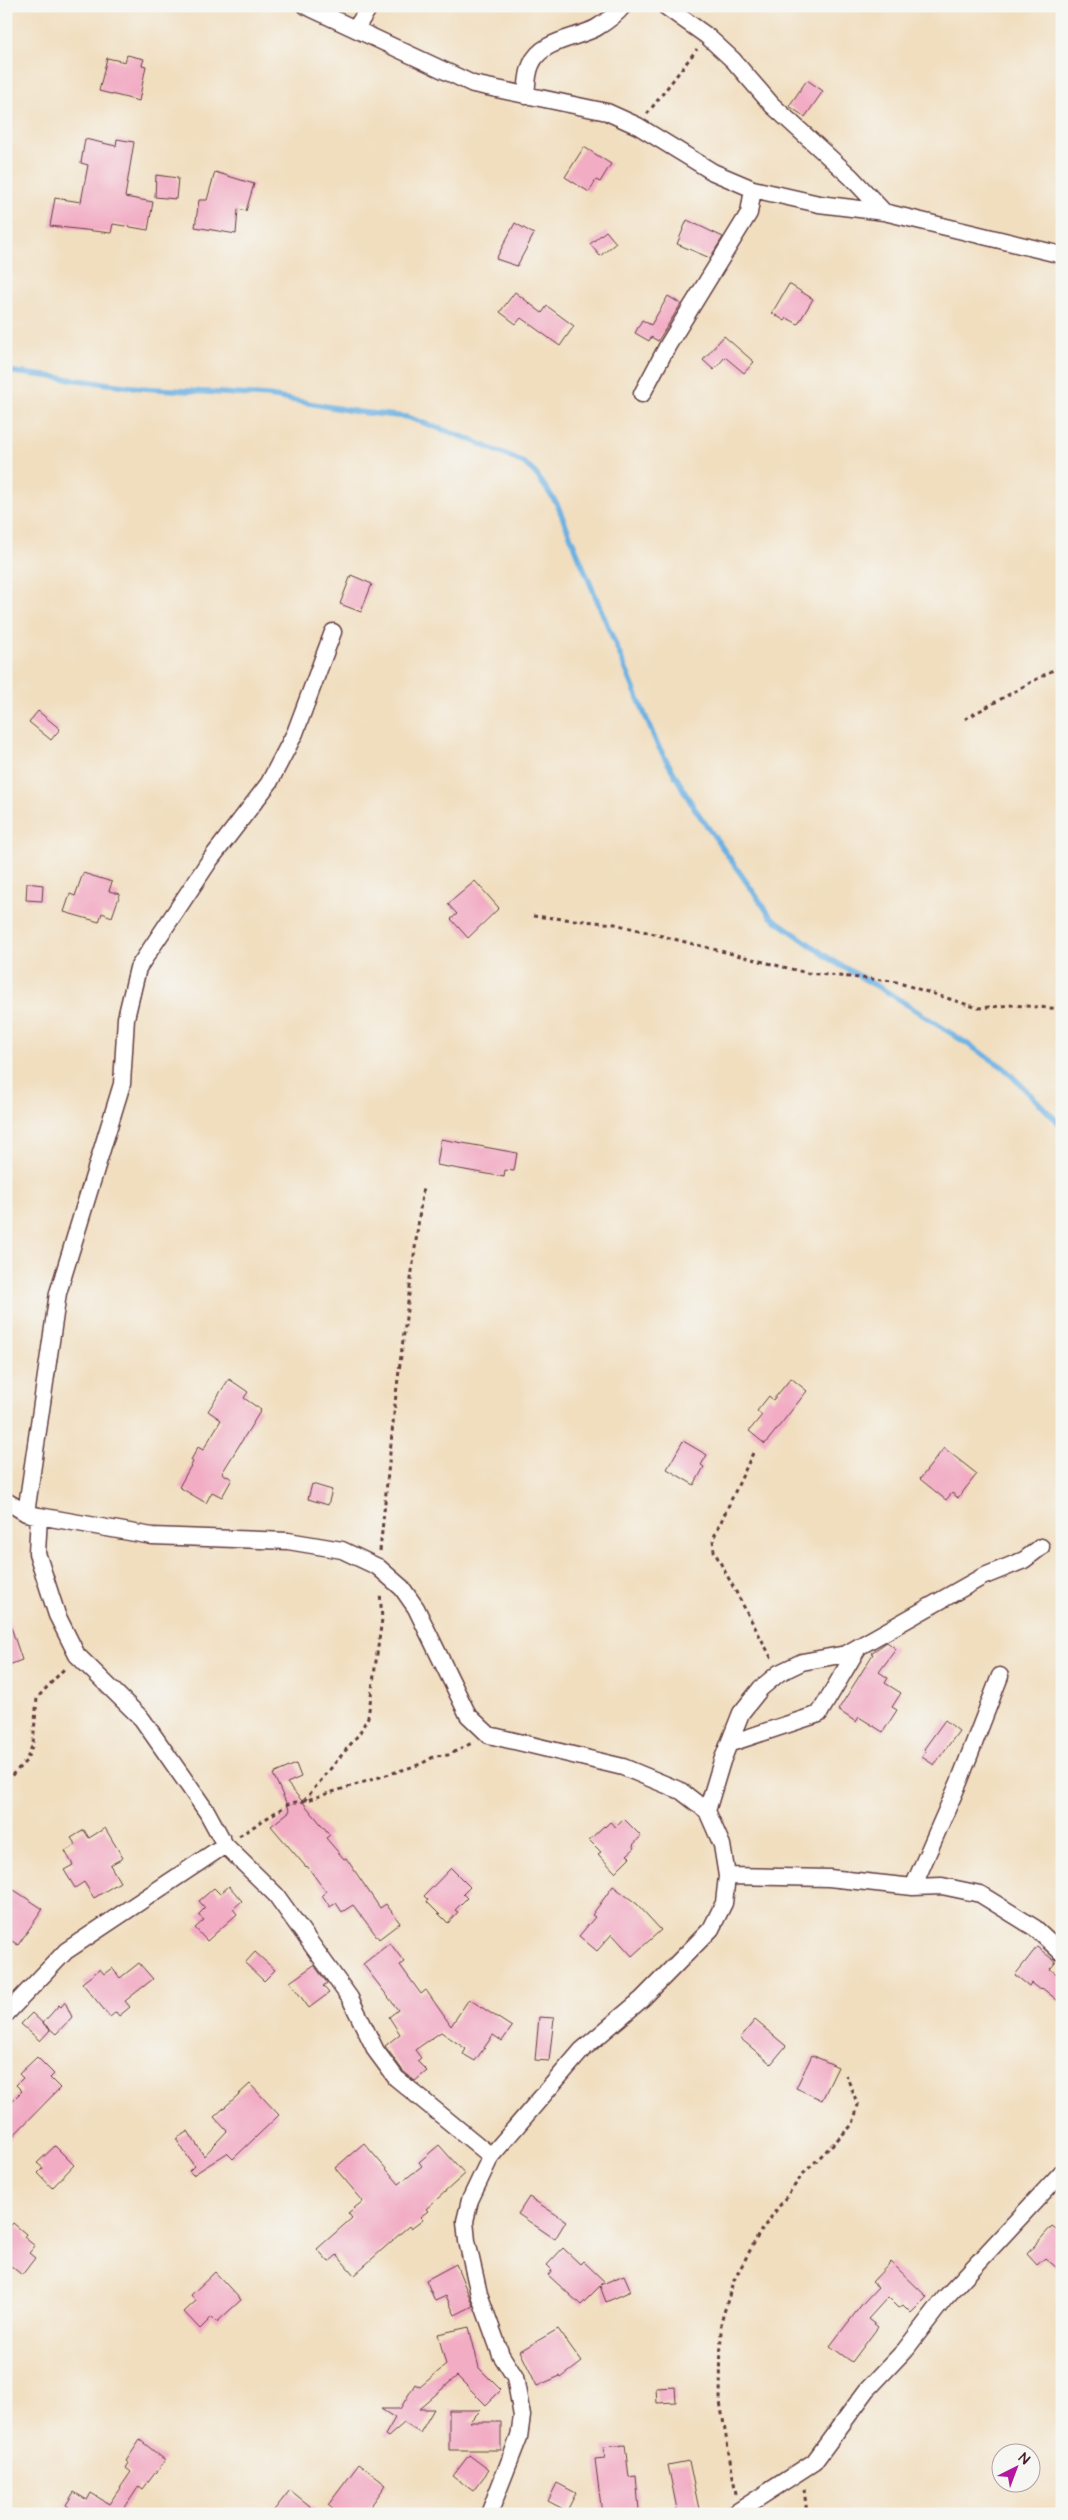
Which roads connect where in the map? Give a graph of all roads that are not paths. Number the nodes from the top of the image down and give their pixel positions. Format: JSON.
{"nodes":[{"id":1,"x":306,"y":6,"type":"edge"},
{"id":2,"x":370,"y":6,"type":"edge"},
{"id":3,"x":623,"y":6,"type":"edge"},
{"id":4,"x":665,"y":6,"type":"edge"},
{"id":5,"x":356,"y":28,"type":"junction"},
{"id":6,"x":526,"y":96,"type":"junction"},
{"id":7,"x":753,"y":189,"type":"junction"},
{"id":8,"x":884,"y":212,"type":"junction"},
{"id":9,"x":1062,"y":255,"type":"edge"},
{"id":10,"x":642,"y":394,"type":"dead end"},
{"id":11,"x":333,"y":632,"type":"dead end"},
{"id":12,"x":6,"y":1501,"type":"edge"},
{"id":13,"x":33,"y":1515,"type":"junction"},
{"id":14,"x":1041,"y":1547,"type":"dead end"},
{"id":15,"x":859,"y":1646,"type":"junction"},
{"id":16,"x":1000,"y":1676,"type":"dead end"},
{"id":17,"x":731,"y":1743,"type":"junction"},
{"id":18,"x":706,"y":1812,"type":"junction"},
{"id":19,"x":226,"y":1845,"type":"junction"},
{"id":20,"x":727,"y":1876,"type":"junction"},
{"id":21,"x":913,"y":1887,"type":"junction"},
{"id":22,"x":1062,"y":1953,"type":"edge"},
{"id":23,"x":6,"y":2014,"type":"edge"},
{"id":24,"x":491,"y":2156,"type":"junction"},
{"id":25,"x":1062,"y":2172,"type":"edge"},
{"id":26,"x":736,"y":2512,"type":"edge"},
{"id":27,"x":489,"y":2514,"type":"edge"}],
"edges":[{"from":1,"to":5,"type":"street"},
{"from":2,"to":5,"type":"street"},
{"from":3,"to":6,"type":"street"},
{"from":4,"to":8,"type":"street"},
{"from":5,"to":6,"type":"street"},
{"from":6,"to":7,"type":"street"},
{"from":7,"to":8,"type":"street"},
{"from":7,"to":10,"type":"street"},
{"from":8,"to":9,"type":"street"},
{"from":11,"to":13,"type":"street"},
{"from":12,"to":13,"type":"street"},
{"from":13,"to":18,"type":"street"},
{"from":13,"to":19,"type":"street"},
{"from":14,"to":15,"type":"street"},
{"from":15,"to":17,"type":"street"},
{"from":15,"to":17,"type":"street"},
{"from":16,"to":21,"type":"street"},
{"from":17,"to":18,"type":"street"},
{"from":18,"to":20,"type":"street"},
{"from":19,"to":23,"type":"street"},
{"from":19,"to":24,"type":"street"},
{"from":20,"to":21,"type":"street"},
{"from":20,"to":24,"type":"street"},
{"from":21,"to":22,"type":"street"},
{"from":24,"to":27,"type":"street"},
{"from":25,"to":26,"type":"street"}]}
